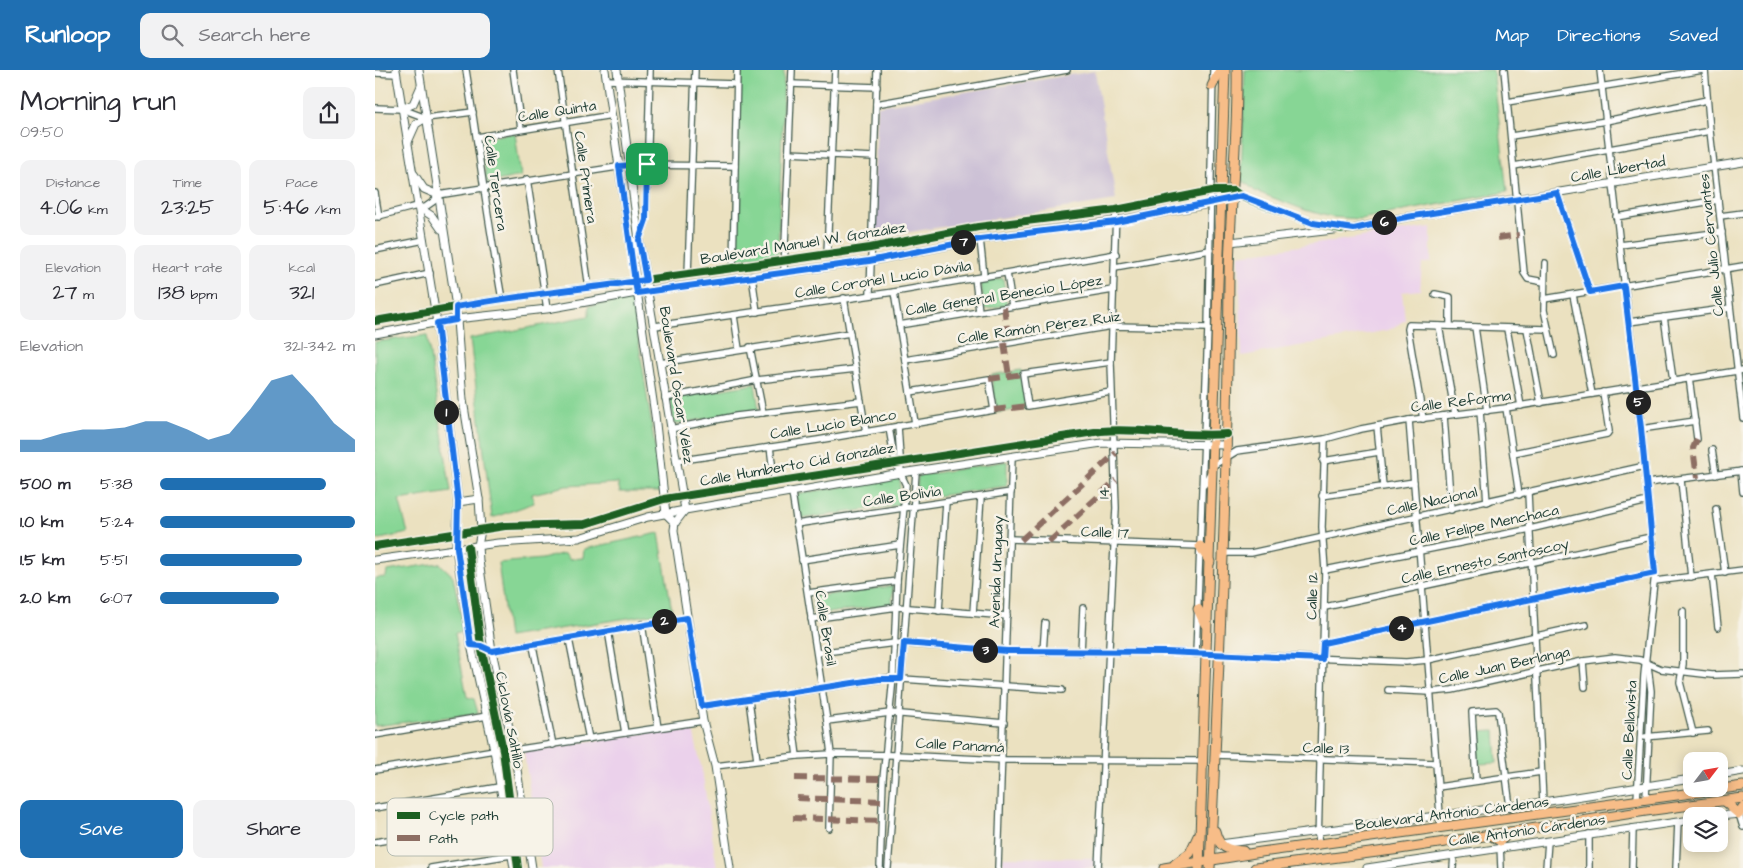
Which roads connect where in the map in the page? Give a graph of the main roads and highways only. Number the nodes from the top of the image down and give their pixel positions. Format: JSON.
{"nodes":[{"id":1,"x":1220,"y":70,"type":"edge"},
{"id":2,"x":1225,"y":70,"type":"edge"},
{"id":3,"x":1237,"y":70,"type":"edge"},
{"id":4,"x":1212,"y":86,"type":"road end"},
{"id":5,"x":1200,"y":546,"type":"road end"},
{"id":6,"x":1210,"y":562,"type":"junction"},
{"id":7,"x":1198,"y":609,"type":"road end"},
{"id":8,"x":1207,"y":628,"type":"junction"},
{"id":9,"x":1743,"y":786,"type":"edge"},
{"id":10,"x":1743,"y":798,"type":"edge"},
{"id":11,"x":1724,"y":801,"type":"junction"},
{"id":12,"x":1742,"y":812,"type":"edge"},
{"id":13,"x":1532,"y":817,"type":"junction"},
{"id":14,"x":1486,"y":821,"type":"junction"},
{"id":15,"x":1201,"y":825,"type":"junction"},
{"id":16,"x":1214,"y":828,"type":"junction"},
{"id":17,"x":1500,"y":841,"type":"junction"},
{"id":18,"x":1261,"y":852,"type":"junction"},
{"id":19,"x":1210,"y":864,"type":"edge"},
{"id":20,"x":1199,"y":865,"type":"edge"},
{"id":21,"x":1275,"y":867,"type":"edge"},
{"id":22,"x":1165,"y":868,"type":"edge"},
{"id":23,"x":1255,"y":868,"type":"edge"}],
"edges":[{"from":1,"to":4,"type":"main road"},
{"from":2,"to":6,"type":"main road"},
{"from":3,"to":16,"type":"main road"},
{"from":5,"to":6,"type":"main road"},
{"from":6,"to":8,"type":"main road"},
{"from":7,"to":8,"type":"main road"},
{"from":8,"to":15,"type":"main road"},
{"from":9,"to":13,"type":"main road","name":"Boulevard Antonio Cárdenas"},
{"from":10,"to":11,"type":"main road","name":"Boulevard Antonio Cárdenas"},
{"from":11,"to":12,"type":"main road"},
{"from":11,"to":17,"type":"main road","name":"Boulevard Antonio Cárdenas"},
{"from":13,"to":14,"type":"main road","name":"Boulevard Antonio Cárdenas"},
{"from":13,"to":17,"type":"main road"},
{"from":14,"to":17,"type":"main road"},
{"from":14,"to":18,"type":"main road","name":"Boulevard Antonio Cárdenas"},
{"from":15,"to":20,"type":"main road"},
{"from":15,"to":22,"type":"main road"},
{"from":16,"to":18,"type":"main road"},
{"from":16,"to":19,"type":"main road"},
{"from":17,"to":21,"type":"main road","name":"Boulevard Antonio Cárdenas"},
{"from":18,"to":19,"type":"main road","name":"Boulevard Antonio Cárdenas"},
{"from":19,"to":20,"type":"main road","name":"Boulevard Antonio Cárdenas"},
{"from":20,"to":22,"type":"main road","name":"Boulevard Antonio Cárdenas"},
{"from":21,"to":23,"type":"main road","name":"Boulevard Antonio Cárdenas"}]}
